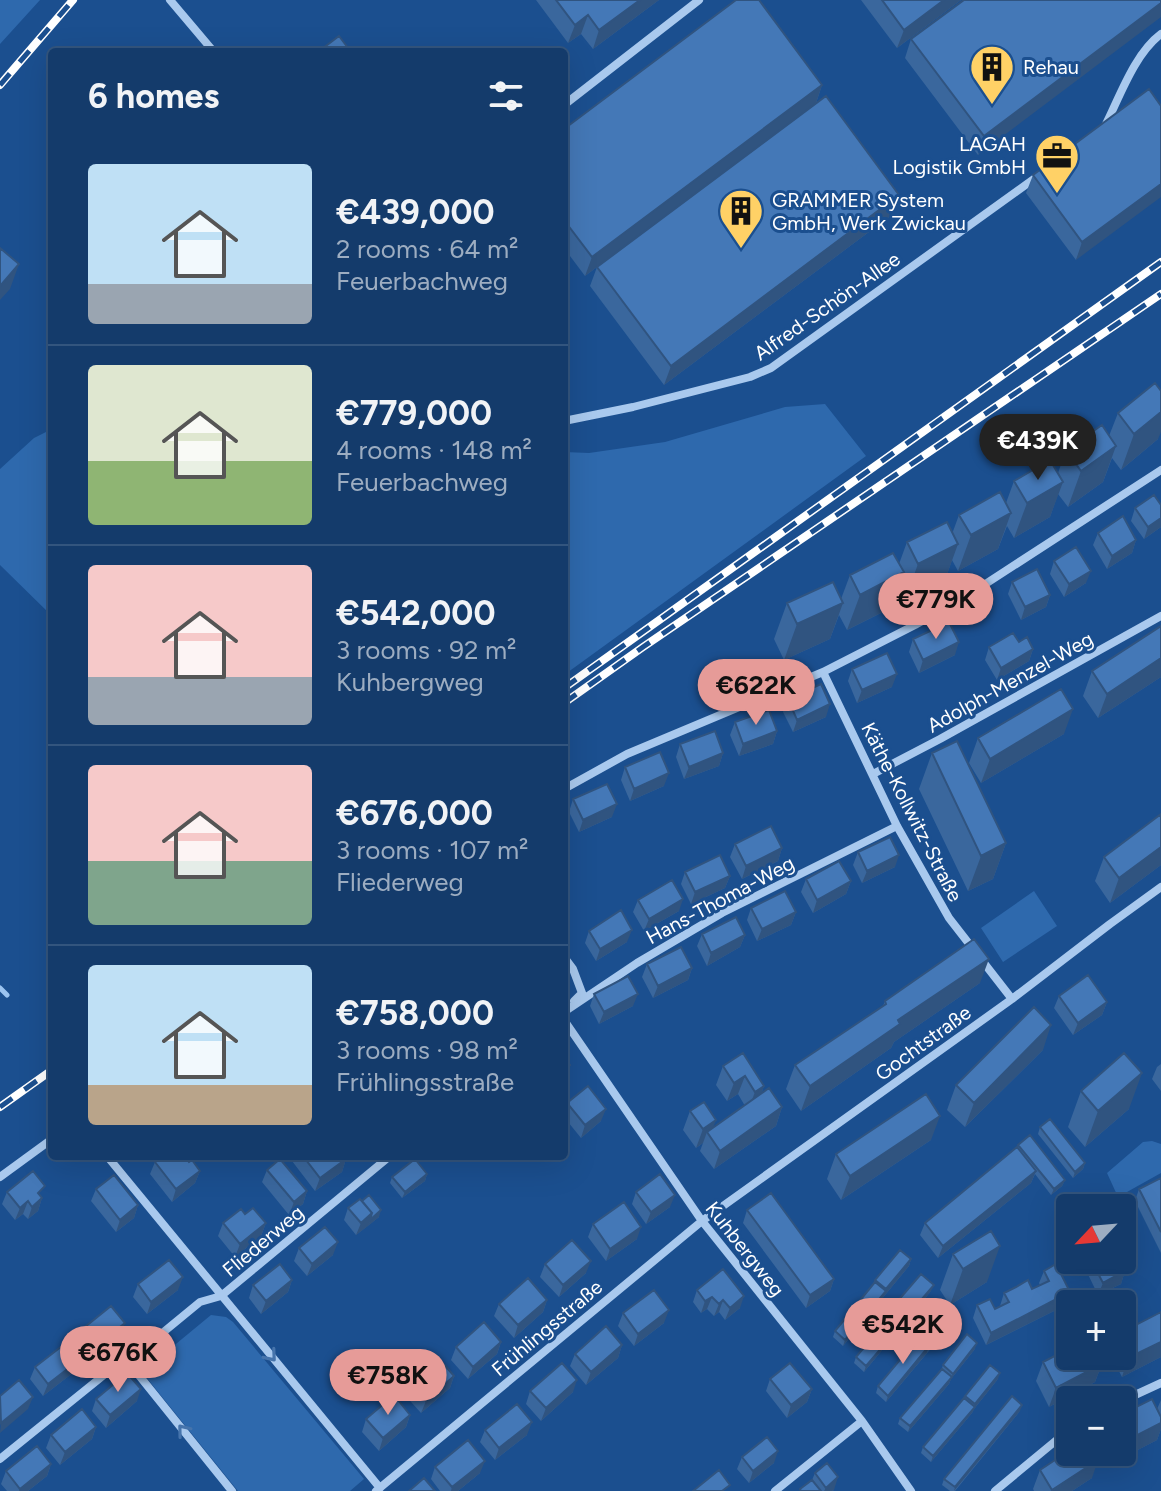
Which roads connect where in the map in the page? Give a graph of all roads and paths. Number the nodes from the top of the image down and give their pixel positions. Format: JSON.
{"nodes":[{"id":1,"x":170,"y":0,"type":"edge"},
{"id":2,"x":699,"y":0,"type":"edge"},
{"id":3,"x":1161,"y":34,"type":"edge"},
{"id":4,"x":211,"y":48,"type":"edge"},
{"id":5,"x":568,"y":102,"type":"edge"},
{"id":6,"x":1092,"y":137,"type":"edge"},
{"id":7,"x":1041,"y":174,"type":"edge"},
{"id":8,"x":568,"y":420,"type":"edge"},
{"id":9,"x":1161,"y":470,"type":"edge"},
{"id":10,"x":1161,"y":616,"type":"edge"},
{"id":11,"x":823,"y":672,"type":"junction"},
{"id":12,"x":873,"y":774,"type":"junction"},
{"id":13,"x":568,"y":787,"type":"edge"},
{"id":14,"x":897,"y":826,"type":"junction"},
{"id":15,"x":1161,"y":887,"type":"edge"},
{"id":16,"x":568,"y":962,"type":"edge"},
{"id":17,"x":1012,"y":999,"type":"junction"},
{"id":18,"x":568,"y":1008,"type":"edge"},
{"id":19,"x":568,"y":1009,"type":"edge"},
{"id":20,"x":568,"y":1026,"type":"edge"},
{"id":21,"x":48,"y":1142,"type":"edge"},
{"id":22,"x":110,"y":1160,"type":"edge"},
{"id":23,"x":385,"y":1160,"type":"edge"},
{"id":24,"x":0,"y":1177,"type":"edge"},
{"id":25,"x":702,"y":1221,"type":"junction"},
{"id":26,"x":221,"y":1296,"type":"junction"},
{"id":27,"x":125,"y":1358,"type":"junction"},
{"id":28,"x":1161,"y":1383,"type":"edge"},
{"id":29,"x":1136,"y":1395,"type":"edge"},
{"id":30,"x":862,"y":1421,"type":"junction"},
{"id":31,"x":1056,"y":1441,"type":"edge"},
{"id":32,"x":0,"y":1459,"type":"edge"},
{"id":33,"x":378,"y":1489,"type":"edge"},
{"id":34,"x":232,"y":1491,"type":"edge"},
{"id":35,"x":775,"y":1491,"type":"edge"},
{"id":36,"x":911,"y":1491,"type":"edge"},
{"id":37,"x":995,"y":1491,"type":"edge"}],
"edges":[{"from":1,"to":4,"type":"street"},
{"from":2,"to":5,"type":"street"},
{"from":3,"to":6,"type":"street"},
{"from":7,"to":8,"type":"street","name":"Alfred-Schön-Allee"},
{"from":9,"to":11,"type":"street"},
{"from":10,"to":12,"type":"street","name":"Adolph-Menzel-Weg"},
{"from":11,"to":12,"type":"street","name":"Käthe-Kollwitz-Straße"},
{"from":11,"to":13,"type":"street"},
{"from":12,"to":14,"type":"street","name":"Käthe-Kollwitz-Straße"},
{"from":14,"to":17,"type":"street","name":"Käthe-Kollwitz-Straße"},
{"from":14,"to":19,"type":"street","name":"Hans-Thoma-Weg"},
{"from":15,"to":17,"type":"street","name":"Gochtstraße"},
{"from":16,"to":18,"type":"street"},
{"from":17,"to":25,"type":"street","name":"Gochtstraße"},
{"from":20,"to":25,"type":"street","name":"Kuhbergweg"},
{"from":21,"to":24,"type":"street"},
{"from":22,"to":26,"type":"street"},
{"from":23,"to":26,"type":"street","name":"Fliederweg"},
{"from":25,"to":30,"type":"street","name":"Kuhbergweg"},
{"from":25,"to":33,"type":"street","name":"Frühlingsstraße"},
{"from":26,"to":27,"type":"street","name":"Fliederweg"},
{"from":26,"to":33,"type":"street","one_way":true},
{"from":27,"to":32,"type":"street","name":"Fliederweg"},
{"from":34,"to":27,"type":"street","one_way":true},
{"from":28,"to":29,"type":"street"},
{"from":30,"to":35,"type":"street"},
{"from":30,"to":36,"type":"street","name":"Kuhbergweg"},
{"from":31,"to":37,"type":"street"}]}
